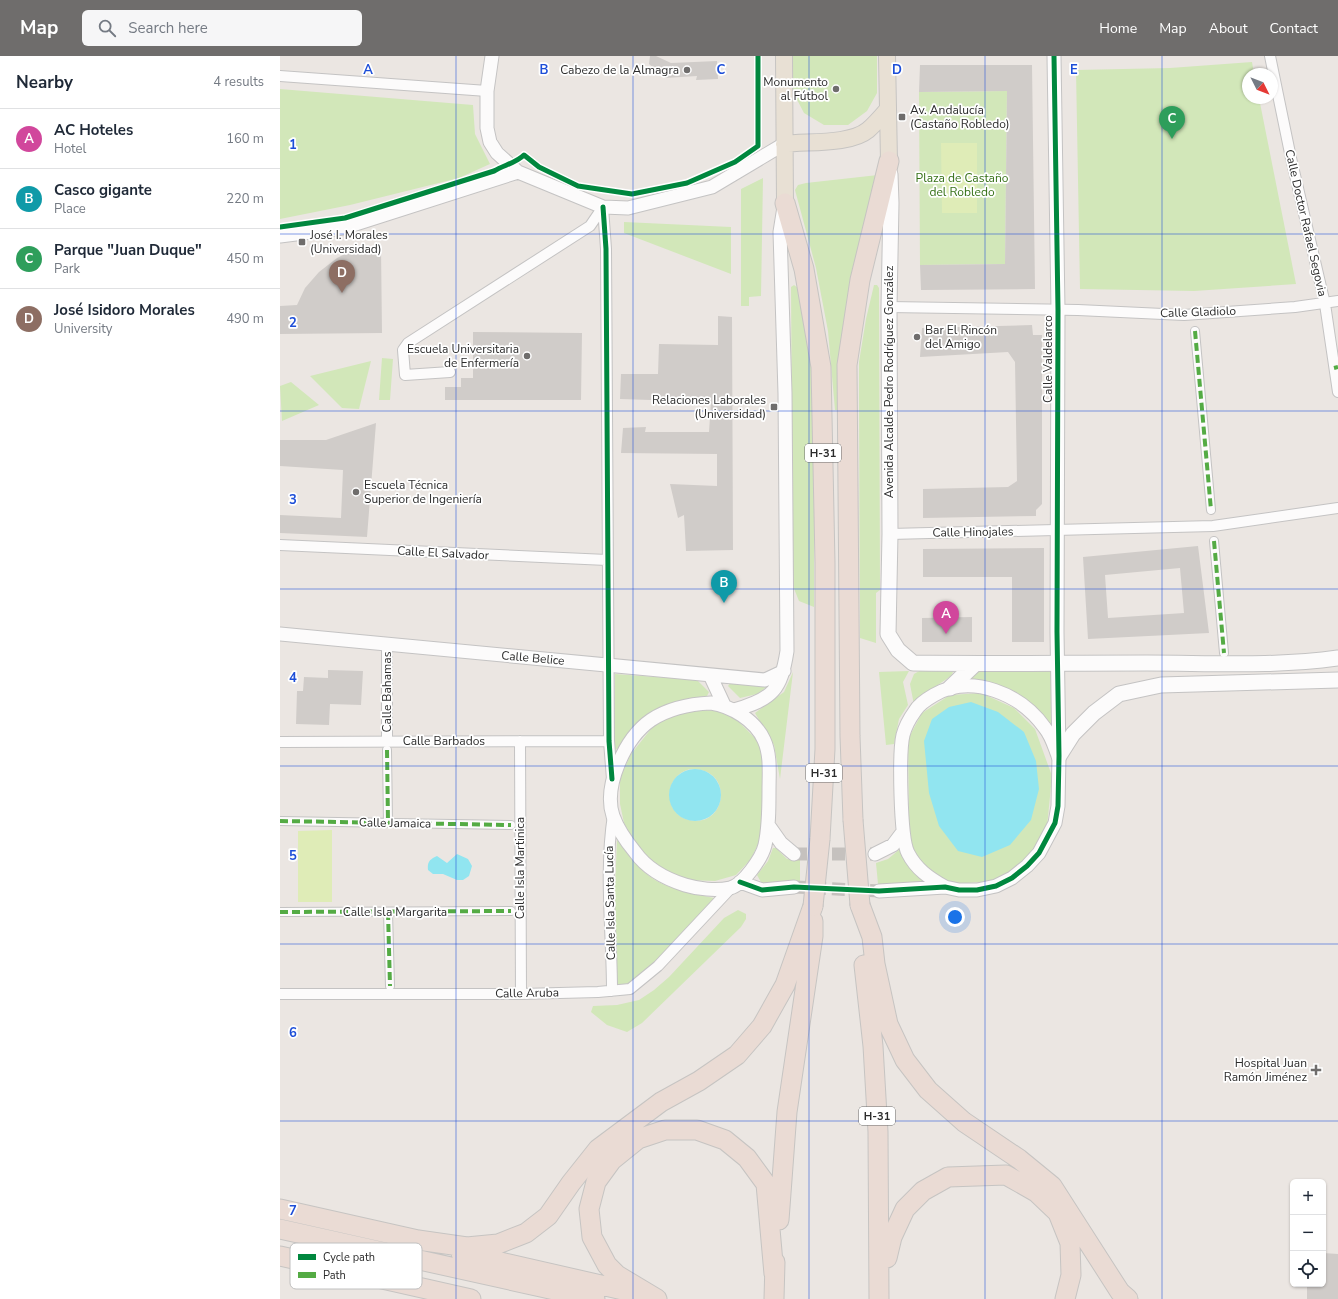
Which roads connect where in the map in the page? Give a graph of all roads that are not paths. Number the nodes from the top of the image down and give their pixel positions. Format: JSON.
{"nodes":[{"id":1,"x":492,"y":56,"type":"edge"},
{"id":2,"x":784,"y":56,"type":"edge"},
{"id":3,"x":887,"y":56,"type":"edge"},
{"id":4,"x":1054,"y":56,"type":"edge"},
{"id":5,"x":1270,"y":56,"type":"edge"},
{"id":6,"x":280,"y":76,"type":"edge"},
{"id":7,"x":486,"y":91,"type":"junction"},
{"id":8,"x":887,"y":110,"type":"junction"},
{"id":9,"x":784,"y":144,"type":"junction"},
{"id":10,"x":889,"y":161,"type":"junction"},
{"id":11,"x":518,"y":172,"type":"junction"},
{"id":12,"x":785,"y":203,"type":"junction"},
{"id":13,"x":603,"y":207,"type":"junction"},
{"id":14,"x":280,"y":236,"type":"edge"},
{"id":15,"x":1338,"y":302,"type":"edge"},
{"id":16,"x":1325,"y":304,"type":"junction"},
{"id":17,"x":889,"y":307,"type":"junction"},
{"id":18,"x":1058,"y":310,"type":"junction"},
{"id":19,"x":1195,"y":331,"type":"dead end"},
{"id":20,"x":1336,"y":368,"type":"edge"},
{"id":21,"x":450,"y":372,"type":"dead end"},
{"id":22,"x":1338,"y":392,"type":"edge"},
{"id":23,"x":1338,"y":508,"type":"edge"},
{"id":24,"x":1211,"y":510,"type":"dead end"},
{"id":25,"x":1057,"y":530,"type":"junction"},
{"id":26,"x":890,"y":534,"type":"junction"},
{"id":27,"x":1214,"y":541,"type":"dead end"},
{"id":28,"x":280,"y":545,"type":"edge"},
{"id":29,"x":607,"y":560,"type":"junction"},
{"id":30,"x":280,"y":634,"type":"edge"},
{"id":31,"x":387,"y":644,"type":"junction"},
{"id":32,"x":1224,"y":653,"type":"dead end"},
{"id":33,"x":1338,"y":658,"type":"edge"},
{"id":34,"x":1059,"y":663,"type":"junction"},
{"id":35,"x":975,"y":664,"type":"junction"},
{"id":36,"x":608,"y":665,"type":"junction"},
{"id":37,"x":784,"y":671,"type":"junction"},
{"id":38,"x":710,"y":674,"type":"junction"},
{"id":39,"x":1338,"y":680,"type":"edge"},
{"id":40,"x":950,"y":688,"type":"junction"},
{"id":41,"x":729,"y":707,"type":"junction"},
{"id":42,"x":520,"y":741,"type":"junction"},
{"id":43,"x":609,"y":741,"type":"junction"},
{"id":44,"x":280,"y":742,"type":"edge"},
{"id":45,"x":387,"y":746,"type":"junction"},
{"id":46,"x":1059,"y":756,"type":"junction"},
{"id":47,"x":612,"y":779,"type":"junction"},
{"id":48,"x":613,"y":815,"type":"junction"},
{"id":49,"x":280,"y":821,"type":"edge"},
{"id":50,"x":388,"y":823,"type":"junction"},
{"id":51,"x":511,"y":825,"type":"dead end"},
{"id":52,"x":768,"y":826,"type":"junction"},
{"id":53,"x":902,"y":833,"type":"junction"},
{"id":54,"x":794,"y":854,"type":"tunnel mouth"},
{"id":55,"x":875,"y":854,"type":"tunnel mouth"},
{"id":56,"x":735,"y":885,"type":"junction"},
{"id":57,"x":794,"y":886,"type":"tunnel mouth"},
{"id":58,"x":945,"y":887,"type":"junction"},
{"id":59,"x":879,"y":891,"type":"tunnel mouth"},
{"id":60,"x":510,"y":911,"type":"dead end"},
{"id":61,"x":280,"y":912,"type":"edge"},
{"id":62,"x":388,"y":912,"type":"junction"},
{"id":63,"x":808,"y":935,"type":"junction"},
{"id":64,"x":867,"y":936,"type":"junction"},
{"id":65,"x":390,"y":986,"type":"dead end"},
{"id":66,"x":612,"y":991,"type":"junction"},
{"id":67,"x":280,"y":994,"type":"edge"},
{"id":68,"x":521,"y":994,"type":"junction"},
{"id":69,"x":280,"y":1209,"type":"edge"},
{"id":70,"x":280,"y":1229,"type":"edge"},
{"id":71,"x":418,"y":1240,"type":"junction"},
{"id":72,"x":343,"y":1243,"type":"edge"},
{"id":73,"x":422,"y":1260,"type":"edge"},
{"id":74,"x":774,"y":1274,"type":"junction"},
{"id":75,"x":422,"y":1288,"type":"edge"},
{"id":76,"x":378,"y":1289,"type":"edge"},
{"id":77,"x":879,"y":1298,"type":"edge"},
{"id":78,"x":413,"y":1299,"type":"edge"},
{"id":79,"x":471,"y":1299,"type":"edge"},
{"id":80,"x":596,"y":1299,"type":"edge"},
{"id":81,"x":654,"y":1299,"type":"edge"},
{"id":82,"x":657,"y":1299,"type":"edge"},
{"id":83,"x":774,"y":1299,"type":"edge"},
{"id":84,"x":1065,"y":1299,"type":"edge"},
{"id":85,"x":1128,"y":1299,"type":"edge"}],
"edges":[{"from":1,"to":7,"type":"street"},
{"from":2,"to":9,"type":"main road"},
{"from":3,"to":8,"type":"main road","name":"Avenida Alcalde Pedro Rodríguez González"},
{"from":4,"to":18,"type":"street","name":"Calle Valdelarco"},
{"from":5,"to":16,"type":"street","name":"Calle Doctor Rafael Segovia"},
{"from":6,"to":7,"type":"street"},
{"from":7,"to":11,"type":"street"},
{"from":8,"to":9,"type":"main road"},
{"from":8,"to":10,"type":"main road","name":"Avenida Alcalde Pedro Rodríguez González"},
{"from":9,"to":12,"type":"main road"},
{"from":9,"to":13,"type":"street"},
{"from":10,"to":17,"type":"main road","name":"Avenida Alcalde Pedro Rodríguez González"},
{"from":10,"to":64,"type":"highway","number":"H-31","bridge":true},
{"from":11,"to":13,"type":"street"},
{"from":11,"to":14,"type":"street"},
{"from":12,"to":37,"type":"street"},
{"from":12,"to":63,"type":"highway","number":"H-31","bridge":true},
{"from":13,"to":21,"type":"street"},
{"from":13,"to":29,"type":"street"},
{"from":15,"to":16,"type":"street","name":"Calle Gladiolo"},
{"from":16,"to":18,"type":"street","name":"Calle Gladiolo"},
{"from":16,"to":20,"type":"street","name":"Calle Doctor Rafael Segovia"},
{"from":17,"to":18,"type":"street","name":"Calle Gladiolo"},
{"from":17,"to":26,"type":"main road","name":"Avenida Alcalde Pedro Rodríguez González"},
{"from":18,"to":25,"type":"street","name":"Calle Valdelarco"},
{"from":19,"to":24,"type":"street"},
{"from":20,"to":22,"type":"street","name":"Calle Doctor Rafael Segovia"},
{"from":23,"to":25,"type":"street","name":"Calle Hinojales"},
{"from":25,"to":26,"type":"street","name":"Calle Hinojales"},
{"from":25,"to":34,"type":"street","name":"Calle Valdelarco"},
{"from":26,"to":35,"type":"main road","name":"Avenida Alcalde Pedro Rodríguez González"},
{"from":27,"to":32,"type":"street"},
{"from":28,"to":29,"type":"street","name":"Calle El Salvador"},
{"from":29,"to":36,"type":"street"},
{"from":30,"to":31,"type":"street","name":"Calle Belice"},
{"from":31,"to":36,"type":"street","name":"Calle Belice"},
{"from":31,"to":45,"type":"street","name":"Calle Bahamas"},
{"from":33,"to":34,"type":"main road","name":"Avenida Alcalde Pedro Rodríguez González"},
{"from":34,"to":35,"type":"main road","name":"Avenida Alcalde Pedro Rodríguez González"},
{"from":34,"to":46,"type":"street","name":"Calle Valdelarco"},
{"from":35,"to":40,"type":"main road"},
{"from":36,"to":38,"type":"street","name":"Calle Belice"},
{"from":36,"to":43,"type":"street"},
{"from":37,"to":38,"type":"street","name":"Calle Belice"},
{"from":37,"to":41,"type":"street"},
{"from":38,"to":41,"type":"street"},
{"from":39,"to":46,"type":"main road"},
{"from":40,"to":46,"type":"street"},
{"from":40,"to":53,"type":"street"},
{"from":41,"to":47,"type":"street"},
{"from":41,"to":52,"type":"street"},
{"from":42,"to":43,"type":"street","name":"Calle Barbados"},
{"from":42,"to":45,"type":"street","name":"Calle Barbados"},
{"from":42,"to":68,"type":"street","name":"Calle Isla Martinica"},
{"from":43,"to":47,"type":"street"},
{"from":44,"to":45,"type":"street","name":"Calle Barbados"},
{"from":45,"to":50,"type":"street"},
{"from":46,"to":58,"type":"street","name":"Calle Valdelarco"},
{"from":47,"to":48,"type":"street"},
{"from":48,"to":56,"type":"street"},
{"from":48,"to":66,"type":"street","name":"Calle Isla Santa Lucía"},
{"from":49,"to":50,"type":"street","name":"Calle Jamaica"},
{"from":50,"to":51,"type":"street","name":"Calle Jamaica"},
{"from":52,"to":54,"type":"street"},
{"from":52,"to":56,"type":"street"},
{"from":53,"to":55,"type":"street"},
{"from":53,"to":58,"type":"street"},
{"from":56,"to":57,"type":"street"},
{"from":56,"to":66,"type":"street","name":"Calle Aruba"},
{"from":58,"to":59,"type":"street"},
{"from":60,"to":62,"type":"street","name":"Calle Isla Margarita"},
{"from":61,"to":62,"type":"street","name":"Calle Isla Margarita"},
{"from":62,"to":65,"type":"street"},
{"from":63,"to":71,"type":"highway"},
{"from":63,"to":74,"type":"highway"},
{"from":64,"to":77,"type":"highway","number":"H-31"},
{"from":64,"to":85,"type":"highway"},
{"from":66,"to":68,"type":"street","name":"Calle Aruba"},
{"from":67,"to":68,"type":"street","name":"Calle Aruba"},
{"from":69,"to":71,"type":"highway"},
{"from":70,"to":72,"type":"highway"},
{"from":71,"to":81,"type":"highway"},
{"from":73,"to":80,"type":"highway"},
{"from":74,"to":82,"type":"highway"},
{"from":74,"to":83,"type":"highway"},
{"from":75,"to":79,"type":"highway"},
{"from":76,"to":78,"type":"highway"},
{"from":77,"to":84,"type":"highway"}]}
